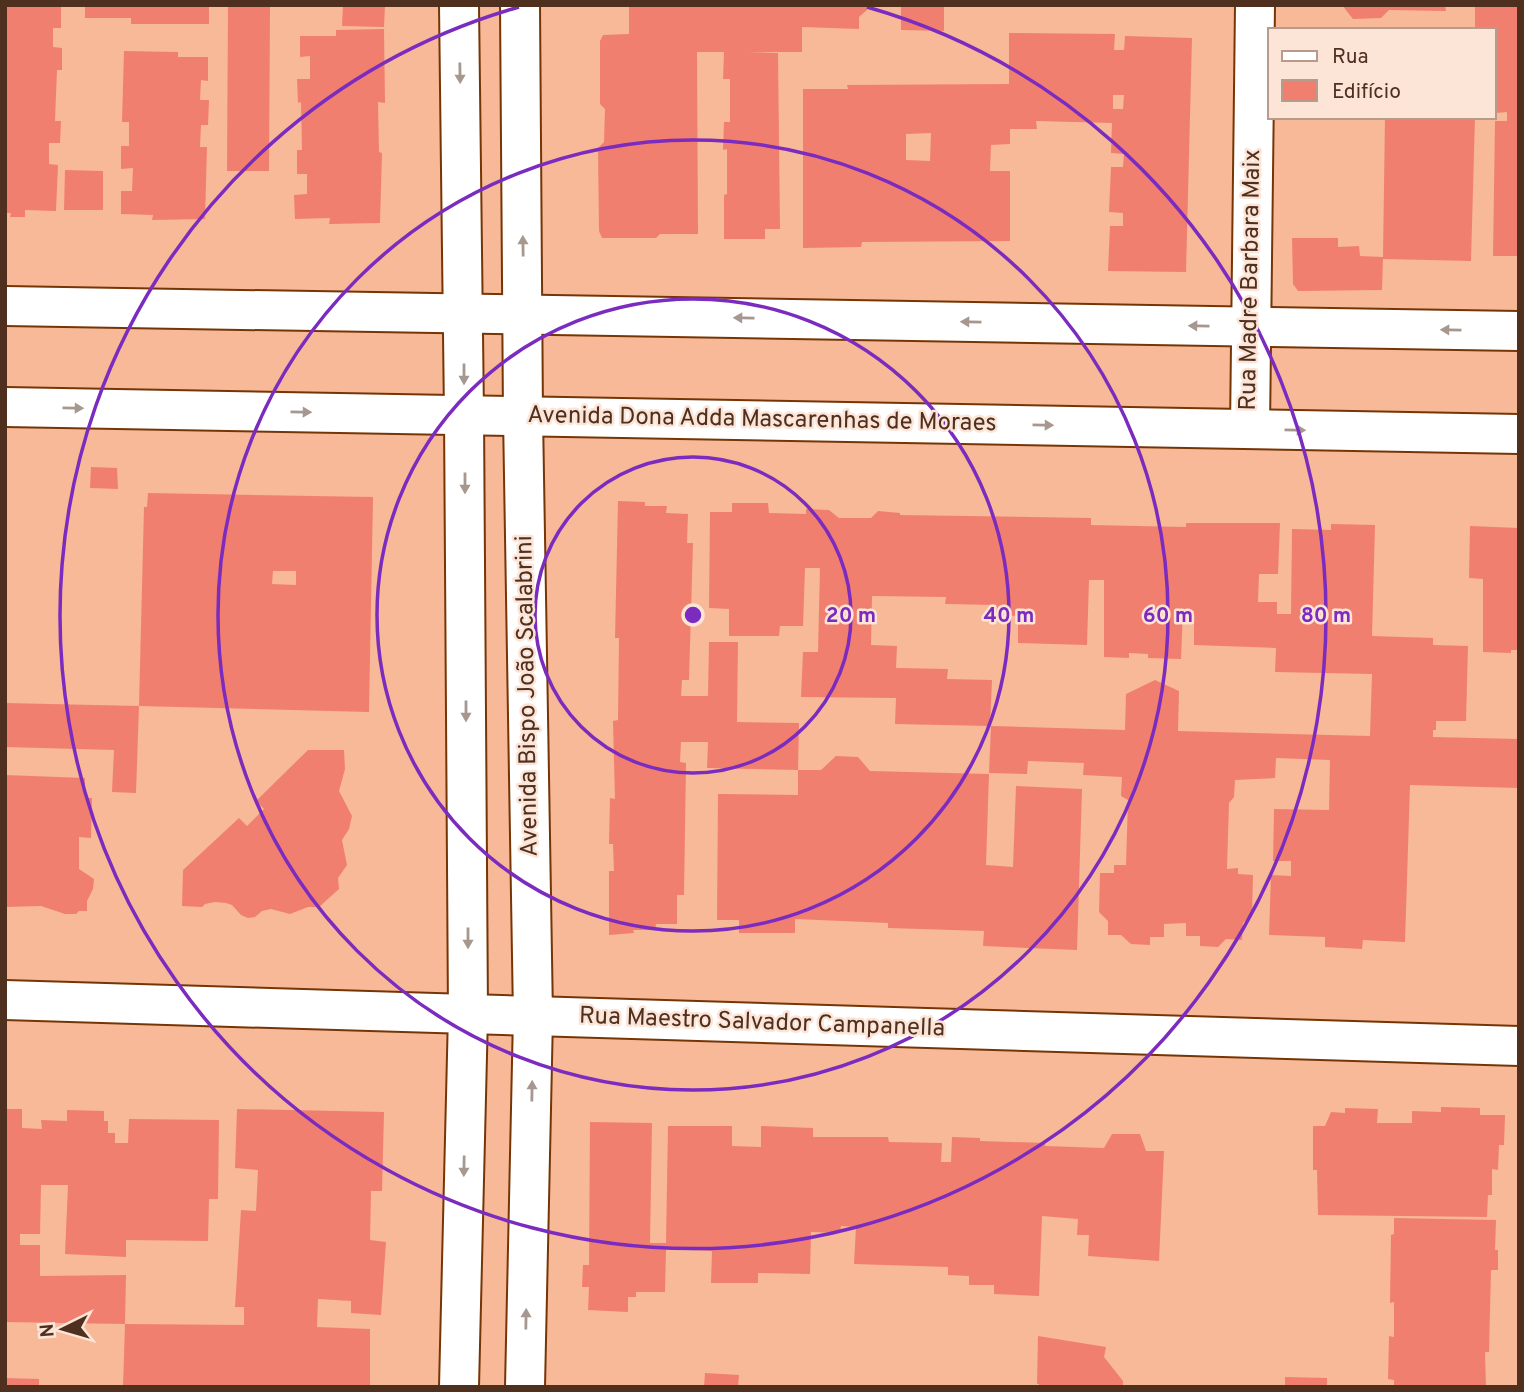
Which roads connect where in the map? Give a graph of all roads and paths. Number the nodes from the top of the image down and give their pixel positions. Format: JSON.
{"nodes":[{"id":1,"x":459,"y":5,"type":"edge"},
{"id":2,"x":520,"y":5,"type":"edge"},
{"id":3,"x":1255,"y":5,"type":"edge"},
{"id":4,"x":5,"y":306,"type":"edge"},
{"id":5,"x":464,"y":313,"type":"junction"},
{"id":6,"x":524,"y":314,"type":"junction"},
{"id":7,"x":1250,"y":326,"type":"junction"},
{"id":8,"x":1519,"y":331,"type":"edge"},
{"id":9,"x":5,"y":407,"type":"edge"},
{"id":10,"x":464,"y":415,"type":"junction"},
{"id":11,"x":523,"y":416,"type":"junction"},
{"id":12,"x":1250,"y":429,"type":"junction"},
{"id":13,"x":1519,"y":434,"type":"edge"},
{"id":14,"x":5,"y":1000,"type":"edge"},
{"id":15,"x":468,"y":1014,"type":"junction"},
{"id":16,"x":533,"y":1016,"type":"junction"},
{"id":17,"x":1519,"y":1045,"type":"edge"},
{"id":18,"x":458,"y":1387,"type":"edge"},
{"id":19,"x":525,"y":1387,"type":"edge"}],
"edges":[{"from":1,"to":5,"type":"street","one_way":true},
{"from":6,"to":2,"type":"street","name":"Avenida Bispo João Scalabrini","one_way":true},
{"from":3,"to":7,"type":"street","name":"Rua Madre Barbara Maix"},
{"from":4,"to":5,"type":"street"},
{"from":5,"to":6,"type":"street"},
{"from":5,"to":10,"type":"street","one_way":true},
{"from":7,"to":6,"type":"street","one_way":true},
{"from":6,"to":11,"type":"street","name":"Avenida Bispo João Scalabrini"},
{"from":8,"to":7,"type":"street","one_way":true},
{"from":7,"to":12,"type":"street","name":"Rua Madre Barbara Maix"},
{"from":9,"to":10,"type":"street","name":"Avenida Dona Adda Mascarenhas de Moraes","one_way":true},
{"from":10,"to":11,"type":"street","name":"Avenida Dona Adda Mascarenhas de Moraes"},
{"from":10,"to":15,"type":"street","one_way":true},
{"from":11,"to":12,"type":"street","name":"Avenida Dona Adda Mascarenhas de Moraes","one_way":true},
{"from":11,"to":16,"type":"street","name":"Avenida Bispo João Scalabrini"},
{"from":12,"to":13,"type":"street","name":"Avenida Dona Adda Mascarenhas de Moraes","one_way":true},
{"from":14,"to":15,"type":"street","name":"Rua Maestro Salvador Campanella"},
{"from":15,"to":16,"type":"street","name":"Rua Maestro Salvador Campanella"},
{"from":15,"to":18,"type":"street","one_way":true},
{"from":16,"to":17,"type":"street","name":"Rua Maestro Salvador Campanella"},
{"from":19,"to":16,"type":"street","name":"Avenida Bispo João Scalabrini","one_way":true}]}
